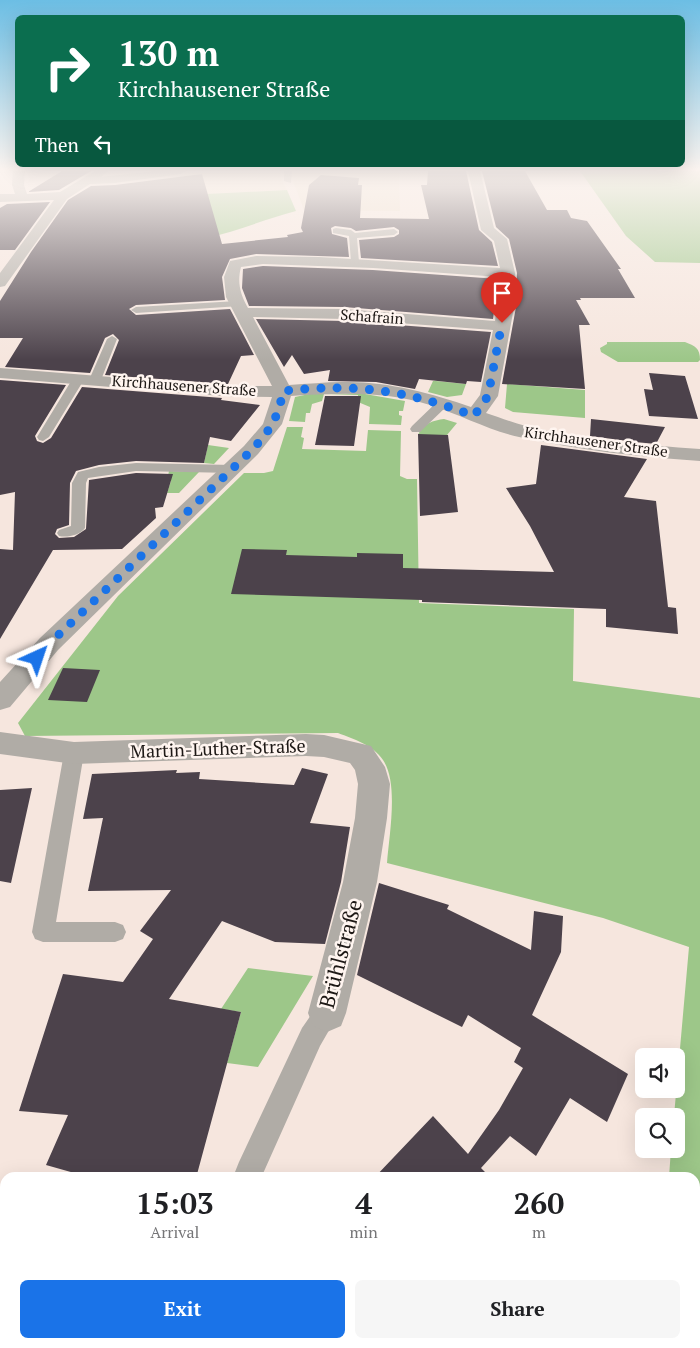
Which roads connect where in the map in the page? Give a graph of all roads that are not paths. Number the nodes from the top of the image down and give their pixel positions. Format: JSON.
{"nodes":[{"id":1,"x":36,"y":234,"type":"edge"},
{"id":2,"x":374,"y":234,"type":"edge"},
{"id":3,"x":493,"y":234,"type":"edge"},
{"id":4,"x":353,"y":236,"type":"joint"},
{"id":5,"x":355,"y":262,"type":"junction"},
{"id":6,"x":508,"y":273,"type":"junction"},
{"id":7,"x":0,"y":283,"type":"edge"},
{"id":8,"x":240,"y":309,"type":"junction"},
{"id":9,"x":136,"y":310,"type":"dead end"},
{"id":10,"x":501,"y":326,"type":"junction"},
{"id":11,"x":112,"y":339,"type":"dead end"},
{"id":12,"x":0,"y":373,"type":"edge"},
{"id":13,"x":87,"y":379,"type":"junction"},
{"id":14,"x":283,"y":391,"type":"junction"},
{"id":15,"x":442,"y":404,"type":"junction"},
{"id":16,"x":474,"y":416,"type":"junction"},
{"id":17,"x":416,"y":429,"type":"dead end"},
{"id":18,"x":43,"y":437,"type":"dead end"},
{"id":19,"x":700,"y":455,"type":"edge"},
{"id":20,"x":233,"y":469,"type":"junction"},
{"id":21,"x":64,"y":533,"type":"dead end"},
{"id":22,"x":0,"y":700,"type":"edge"},
{"id":23,"x":0,"y":743,"type":"edge"},
{"id":24,"x":74,"y":753,"type":"junction"},
{"id":25,"x":360,"y":754,"type":"joint"},
{"id":26,"x":115,"y":932,"type":"dead end"},
{"id":27,"x":328,"y":1013,"type":"joint"},
{"id":28,"x":249,"y":1172,"type":"dead end"}],
"edges":[{"from":1,"to":7,"type":"street"},
{"from":2,"to":4,"type":"lane"},
{"from":3,"to":6,"type":"street"},
{"from":4,"to":5,"type":"lane"},
{"from":5,"to":6,"type":"street"},
{"from":5,"to":8,"type":"street"},
{"from":6,"to":10,"type":"street"},
{"from":8,"to":9,"type":"lane"},
{"from":8,"to":10,"type":"street","name":"Schafrain"},
{"from":8,"to":14,"type":"street"},
{"from":10,"to":16,"type":"street"},
{"from":11,"to":13,"type":"lane"},
{"from":12,"to":13,"type":"street","name":"Kirchhausener Straße"},
{"from":13,"to":14,"type":"street","name":"Kirchhausener Straße"},
{"from":13,"to":18,"type":"lane"},
{"from":14,"to":15,"type":"street","name":"Kirchhausener Straße"},
{"from":14,"to":20,"type":"street"},
{"from":15,"to":16,"type":"street","name":"Kirchhausener Straße"},
{"from":15,"to":17,"type":"lane"},
{"from":16,"to":19,"type":"street","name":"Kirchhausener Straße"},
{"from":20,"to":21,"type":"lane"},
{"from":20,"to":22,"type":"street"},
{"from":23,"to":24,"type":"street","name":"Martin-Luther-Straße"},
{"from":24,"to":25,"type":"street","name":"Martin-Luther-Straße"},
{"from":24,"to":26,"type":"lane"},
{"from":25,"to":27,"type":"street","name":"Brühlstraße"},
{"from":27,"to":28,"type":"lane","name":"Brühlstraße"}]}
